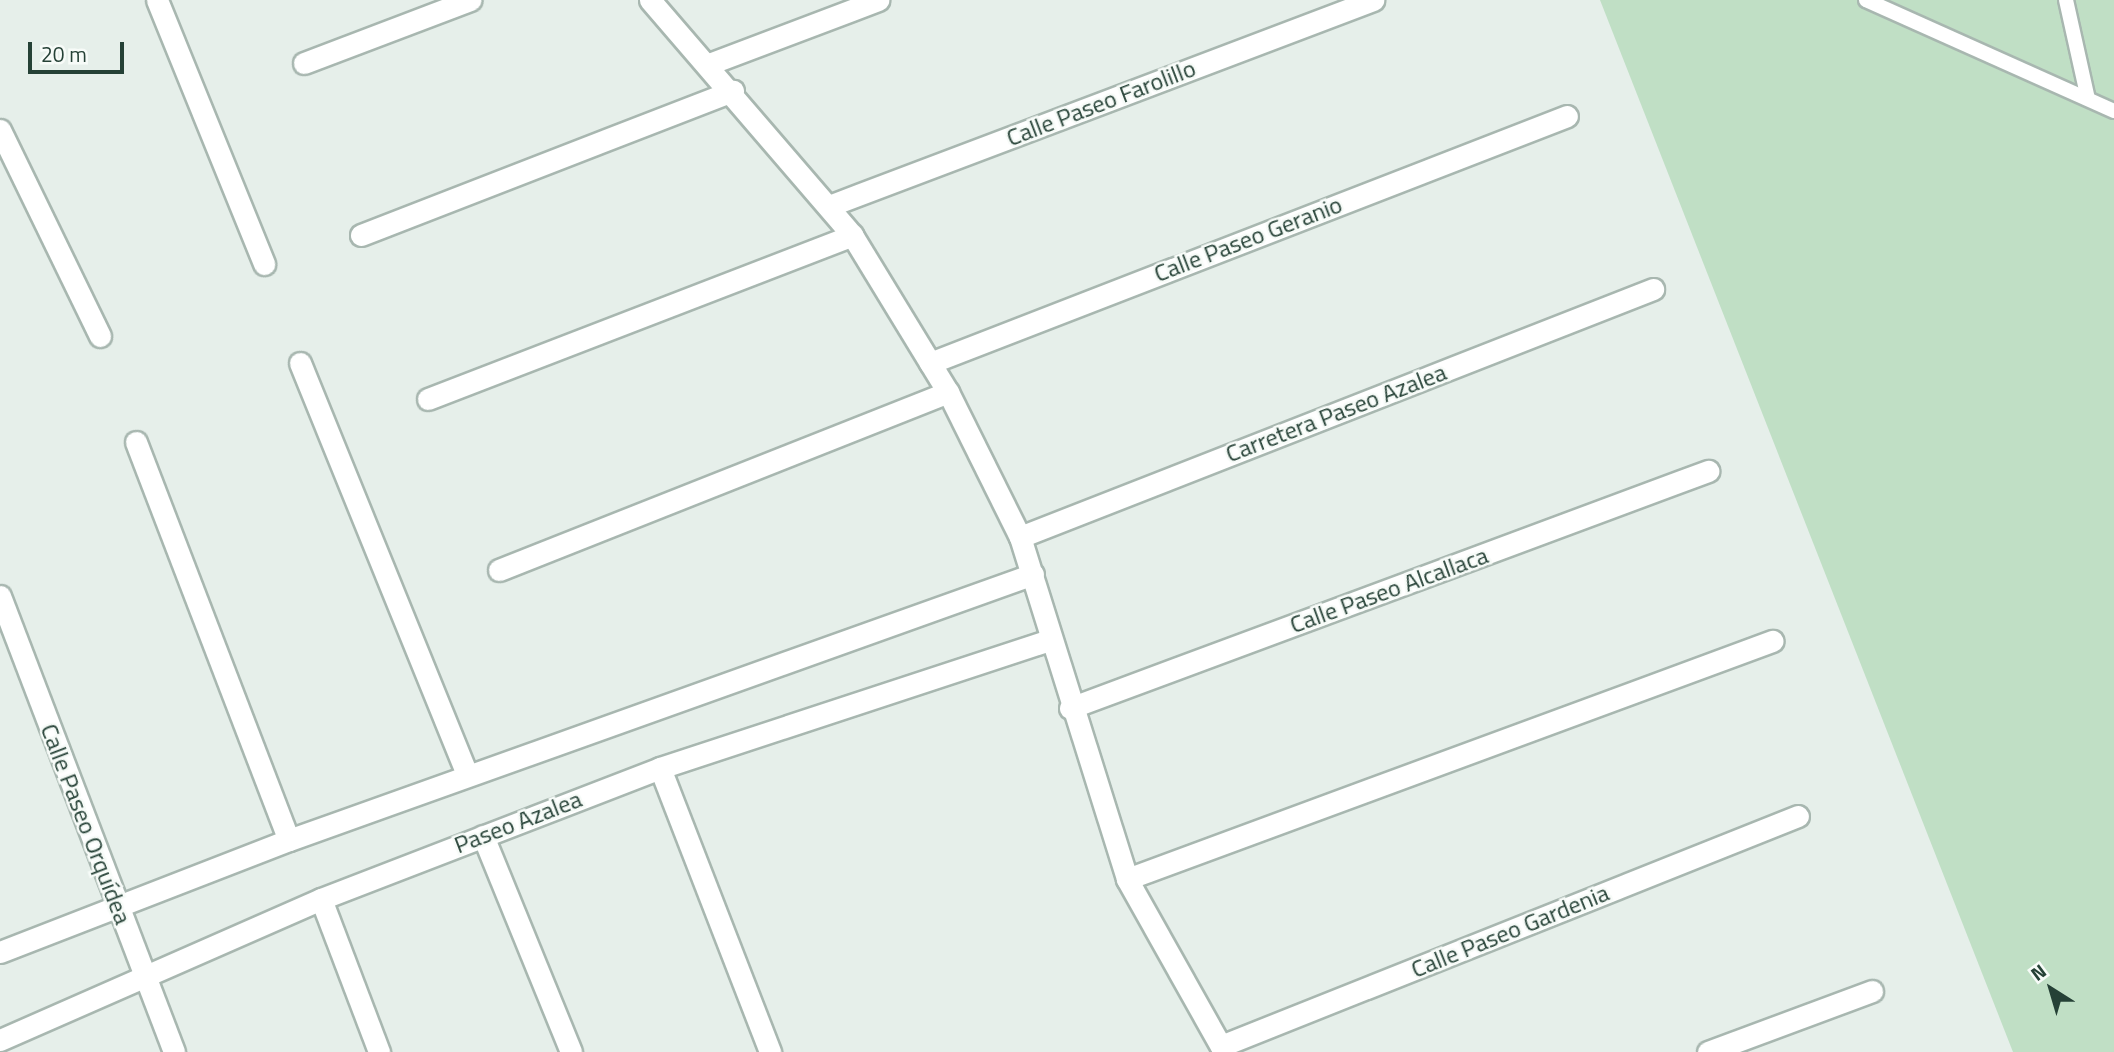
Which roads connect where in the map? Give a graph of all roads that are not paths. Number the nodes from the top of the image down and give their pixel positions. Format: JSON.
{"nodes":[{"id":1,"x":157,"y":0,"type":"edge"},
{"id":2,"x":470,"y":0,"type":"edge"},
{"id":3,"x":650,"y":0,"type":"edge"},
{"id":4,"x":878,"y":0,"type":"edge"},
{"id":5,"x":1373,"y":0,"type":"edge"},
{"id":6,"x":1866,"y":0,"type":"edge"},
{"id":7,"x":2066,"y":0,"type":"edge"},
{"id":8,"x":304,"y":63,"type":"dead end"},
{"id":9,"x":709,"y":64,"type":"junction"},
{"id":10,"x":733,"y":91,"type":"junction"},
{"id":11,"x":2088,"y":99,"type":"junction"},
{"id":12,"x":2114,"y":111,"type":"edge"},
{"id":13,"x":1567,"y":116,"type":"dead end"},
{"id":14,"x":0,"y":130,"type":"edge"},
{"id":15,"x":829,"y":206,"type":"junction"},
{"id":16,"x":852,"y":234,"type":"junction"},
{"id":17,"x":361,"y":235,"type":"dead end"},
{"id":18,"x":264,"y":264,"type":"dead end"},
{"id":19,"x":1653,"y":289,"type":"dead end"},
{"id":20,"x":100,"y":336,"type":"dead end"},
{"id":21,"x":300,"y":363,"type":"dead end"},
{"id":22,"x":930,"y":363,"type":"junction"},
{"id":23,"x":948,"y":392,"type":"junction"},
{"id":24,"x":428,"y":399,"type":"dead end"},
{"id":25,"x":135,"y":442,"type":"dead end"},
{"id":26,"x":1708,"y":471,"type":"dead end"},
{"id":27,"x":1020,"y":537,"type":"junction"},
{"id":28,"x":499,"y":570,"type":"dead end"},
{"id":29,"x":1033,"y":574,"type":"junction"},
{"id":30,"x":0,"y":596,"type":"edge"},
{"id":31,"x":1049,"y":640,"type":"junction"},
{"id":32,"x":1772,"y":641,"type":"dead end"},
{"id":33,"x":1070,"y":708,"type":"junction"},
{"id":34,"x":660,"y":768,"type":"junction"},
{"id":35,"x":467,"y":775,"type":"junction"},
{"id":36,"x":1798,"y":816,"type":"dead end"},
{"id":37,"x":483,"y":836,"type":"junction"},
{"id":38,"x":289,"y":840,"type":"junction"},
{"id":39,"x":1127,"y":879,"type":"junction"},
{"id":40,"x":321,"y":898,"type":"junction"},
{"id":41,"x":116,"y":907,"type":"junction"},
{"id":42,"x":0,"y":952,"type":"edge"},
{"id":43,"x":144,"y":976,"type":"junction"},
{"id":44,"x":1872,"y":991,"type":"dead end"},
{"id":45,"x":0,"y":1040,"type":"edge"},
{"id":46,"x":1223,"y":1049,"type":"edge"},
{"id":47,"x":174,"y":1052,"type":"edge"},
{"id":48,"x":379,"y":1052,"type":"edge"},
{"id":49,"x":571,"y":1052,"type":"edge"},
{"id":50,"x":770,"y":1052,"type":"edge"},
{"id":51,"x":1708,"y":1052,"type":"edge"}],
"edges":[{"from":1,"to":18,"type":"street"},
{"from":2,"to":8,"type":"street"},
{"from":3,"to":9,"type":"street"},
{"from":4,"to":9,"type":"street"},
{"from":5,"to":15,"type":"street","name":"Calle Paseo Farolillo"},
{"from":6,"to":11,"type":"lane"},
{"from":7,"to":11,"type":"lane"},
{"from":9,"to":10,"type":"street"},
{"from":10,"to":15,"type":"street"},
{"from":10,"to":17,"type":"street"},
{"from":11,"to":12,"type":"lane"},
{"from":13,"to":22,"type":"street","name":"Calle Paseo Geranio"},
{"from":14,"to":20,"type":"street"},
{"from":15,"to":16,"type":"street"},
{"from":16,"to":22,"type":"street"},
{"from":16,"to":24,"type":"street"},
{"from":19,"to":27,"type":"street","name":"Carretera Paseo Azalea"},
{"from":21,"to":35,"type":"street"},
{"from":22,"to":23,"type":"street"},
{"from":23,"to":27,"type":"street"},
{"from":23,"to":28,"type":"street"},
{"from":25,"to":38,"type":"street"},
{"from":26,"to":33,"type":"street","name":"Calle Paseo Alcallaca"},
{"from":27,"to":29,"type":"street"},
{"from":29,"to":31,"type":"street"},
{"from":29,"to":35,"type":"street"},
{"from":30,"to":41,"type":"street","name":"Calle Paseo Orquídea"},
{"from":31,"to":33,"type":"street"},
{"from":31,"to":34,"type":"street","name":"Paseo Azalea"},
{"from":32,"to":39,"type":"street"},
{"from":33,"to":39,"type":"street"},
{"from":34,"to":37,"type":"street","name":"Paseo Azalea"},
{"from":34,"to":50,"type":"street"},
{"from":35,"to":38,"type":"street"},
{"from":36,"to":46,"type":"street","name":"Calle Paseo Gardenia"},
{"from":37,"to":40,"type":"street","name":"Paseo Azalea"},
{"from":37,"to":49,"type":"street"},
{"from":38,"to":41,"type":"street"},
{"from":39,"to":46,"type":"street"},
{"from":40,"to":43,"type":"street","name":"Paseo Azalea"},
{"from":40,"to":48,"type":"street"},
{"from":41,"to":42,"type":"street"},
{"from":41,"to":43,"type":"street","name":"Calle Paseo Orquídea"},
{"from":43,"to":45,"type":"street","name":"Paseo Azalea"},
{"from":43,"to":47,"type":"street","name":"Calle Paseo Orquídea"},
{"from":44,"to":51,"type":"street"}]}
